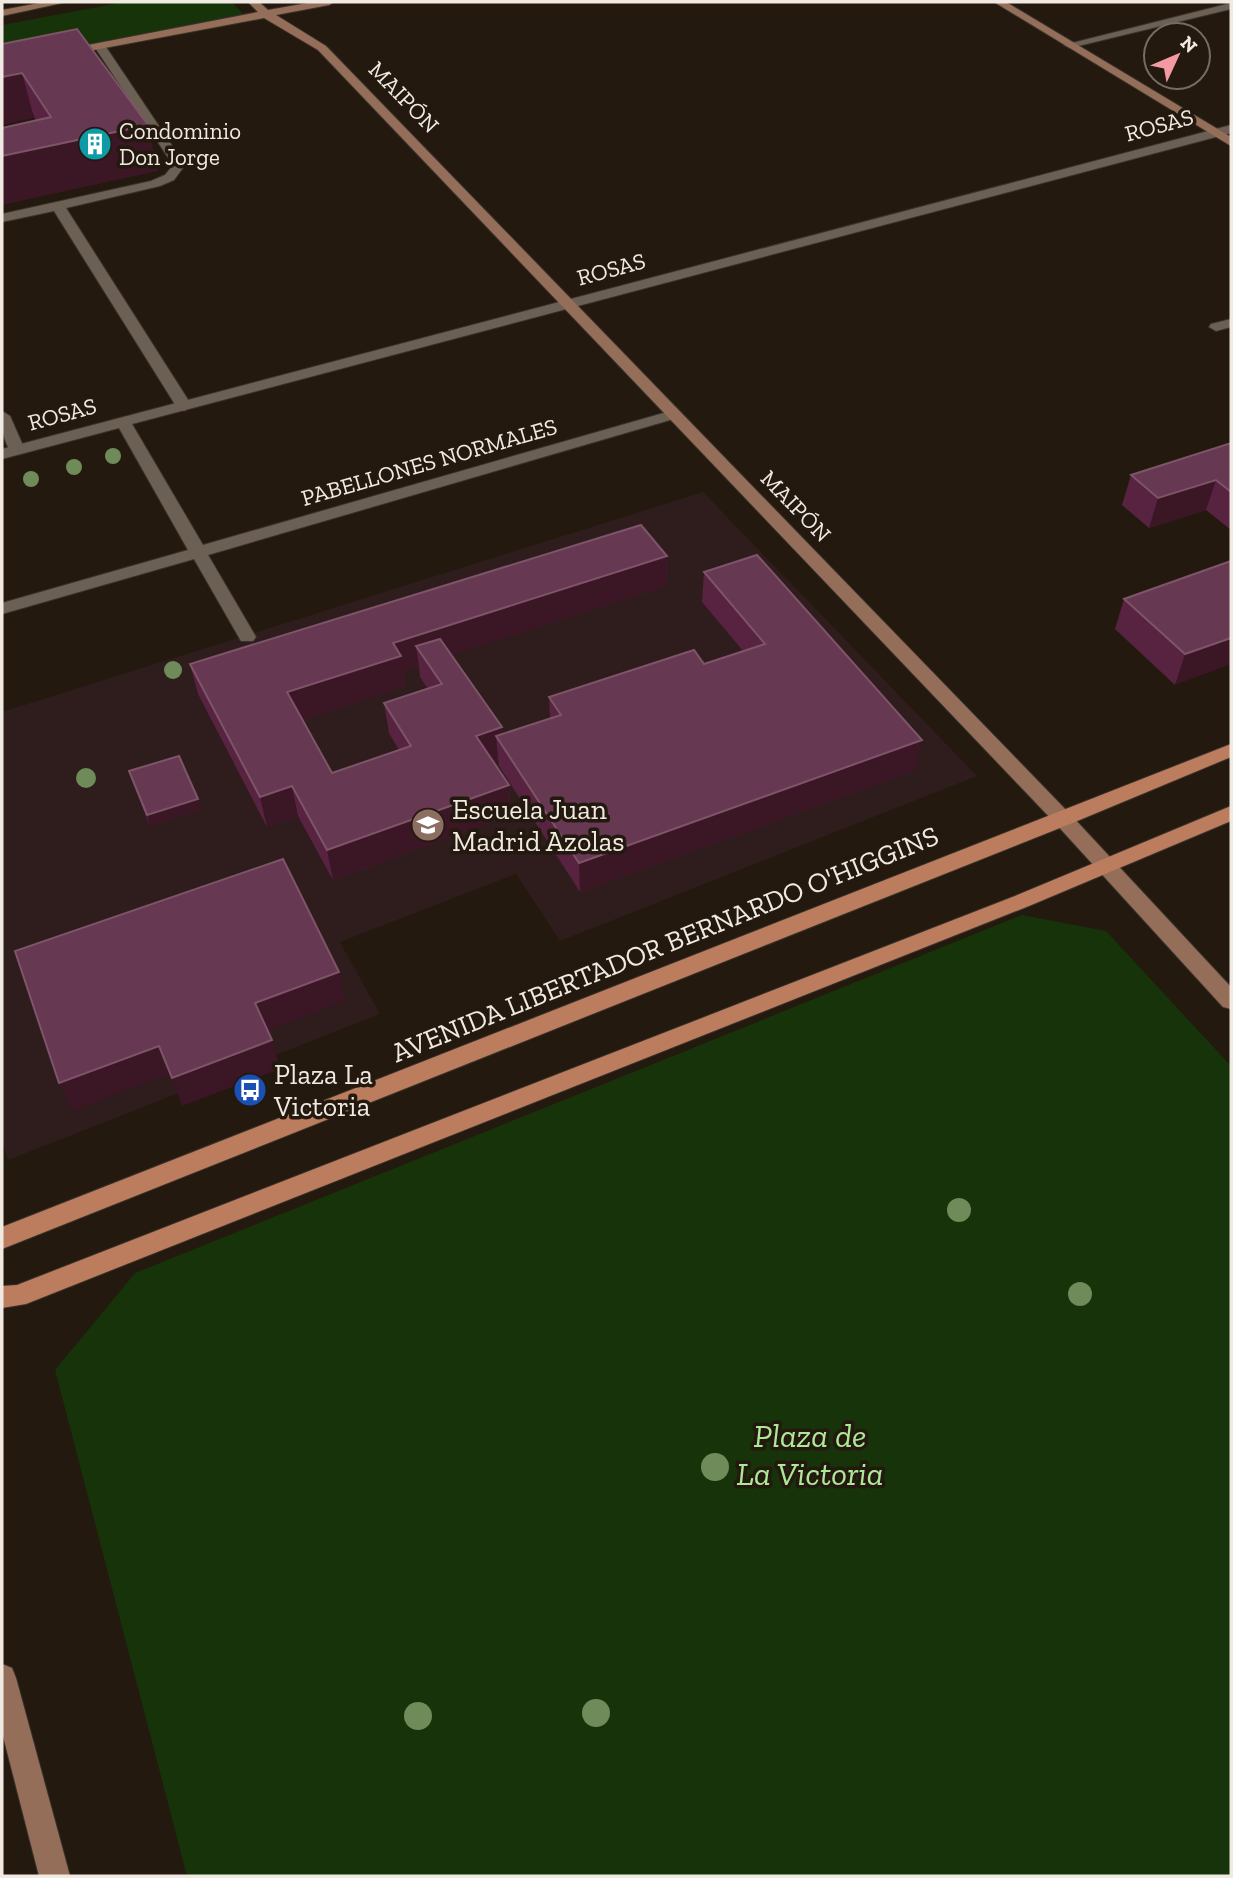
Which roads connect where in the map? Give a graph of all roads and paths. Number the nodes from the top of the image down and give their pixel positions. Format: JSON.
{"nodes":[{"id":1,"x":62,"y":2,"type":"edge"},
{"id":2,"x":253,"y":2,"type":"edge"},
{"id":3,"x":329,"y":2,"type":"edge"},
{"id":4,"x":999,"y":2,"type":"edge"},
{"id":5,"x":37,"y":6,"type":"junction"},
{"id":6,"x":1231,"y":6,"type":"edge"},
{"id":7,"x":305,"y":12,"type":"edge"},
{"id":8,"x":2,"y":13,"type":"edge"},
{"id":9,"x":267,"y":14,"type":"junction"},
{"id":10,"x":3,"y":26,"type":"edge"},
{"id":11,"x":1070,"y":44,"type":"junction"},
{"id":12,"x":100,"y":46,"type":"junction"},
{"id":13,"x":322,"y":48,"type":"junction"},
{"id":14,"x":49,"y":56,"type":"edge"},
{"id":15,"x":1231,"y":129,"type":"edge"},
{"id":16,"x":1216,"y":133,"type":"junction"},
{"id":17,"x":1231,"y":142,"type":"edge"},
{"id":18,"x":58,"y":206,"type":"junction"},
{"id":19,"x":2,"y":218,"type":"edge"},
{"id":20,"x":566,"y":304,"type":"junction"},
{"id":21,"x":184,"y":406,"type":"junction"},
{"id":22,"x":673,"y":415,"type":"junction"},
{"id":23,"x":2,"y":416,"type":"edge"},
{"id":24,"x":123,"y":422,"type":"junction"},
{"id":25,"x":9,"y":452,"type":"edge"},
{"id":26,"x":199,"y":552,"type":"junction"},
{"id":27,"x":2,"y":609,"type":"edge"},
{"id":28,"x":247,"y":637,"type":"dead end"},
{"id":29,"x":1231,"y":750,"type":"edge"},
{"id":30,"x":1231,"y":813,"type":"edge"},
{"id":31,"x":1063,"y":819,"type":"junction"},
{"id":32,"x":1105,"y":867,"type":"junction"},
{"id":33,"x":1231,"y":1000,"type":"edge"},
{"id":34,"x":2,"y":1238,"type":"edge"},
{"id":35,"x":2,"y":1297,"type":"edge"},
{"id":36,"x":2,"y":1678,"type":"edge"},
{"id":37,"x":55,"y":1876,"type":"edge"}],
"edges":[{"from":1,"to":5,"type":"street"},
{"from":2,"to":9,"type":"street","name":"MAIPÓN"},
{"from":3,"to":7,"type":"street"},
{"from":4,"to":11,"type":"street"},
{"from":5,"to":8,"type":"street"},
{"from":5,"to":10,"type":"street"},
{"from":6,"to":11,"type":"street"},
{"from":7,"to":9,"type":"street"},
{"from":7,"to":13,"type":"street","name":"MAIPÓN"},
{"from":9,"to":12,"type":"street"},
{"from":9,"to":13,"type":"street","name":"MAIPÓN"},
{"from":11,"to":16,"type":"street"},
{"from":12,"to":14,"type":"street"},
{"from":12,"to":18,"type":"street"},
{"from":13,"to":20,"type":"street","name":"MAIPÓN"},
{"from":15,"to":16,"type":"street","name":"ROSAS"},
{"from":16,"to":17,"type":"street"},
{"from":16,"to":20,"type":"street","name":"ROSAS"},
{"from":18,"to":19,"type":"street"},
{"from":18,"to":21,"type":"street"},
{"from":20,"to":21,"type":"street","name":"ROSAS"},
{"from":20,"to":22,"type":"street","name":"MAIPÓN"},
{"from":21,"to":24,"type":"street","name":"ROSAS"},
{"from":22,"to":26,"type":"street","name":"PABELLONES NORMALES"},
{"from":22,"to":31,"type":"street","name":"MAIPÓN"},
{"from":23,"to":25,"type":"street"},
{"from":24,"to":25,"type":"street","name":"ROSAS"},
{"from":24,"to":26,"type":"street"},
{"from":26,"to":27,"type":"street","name":"PABELLONES NORMALES"},
{"from":26,"to":28,"type":"street"},
{"from":29,"to":31,"type":"main road","name":"AVENIDA LIBERTADOR BERNARDO O'HIGGINS"},
{"from":30,"to":32,"type":"main road"},
{"from":31,"to":32,"type":"street","name":"MAIPÓN"},
{"from":31,"to":34,"type":"main road","name":"AVENIDA LIBERTADOR BERNARDO O'HIGGINS"},
{"from":32,"to":33,"type":"street","name":"MAIPÓN"},
{"from":32,"to":35,"type":"main road"},
{"from":36,"to":37,"type":"street"}]}
